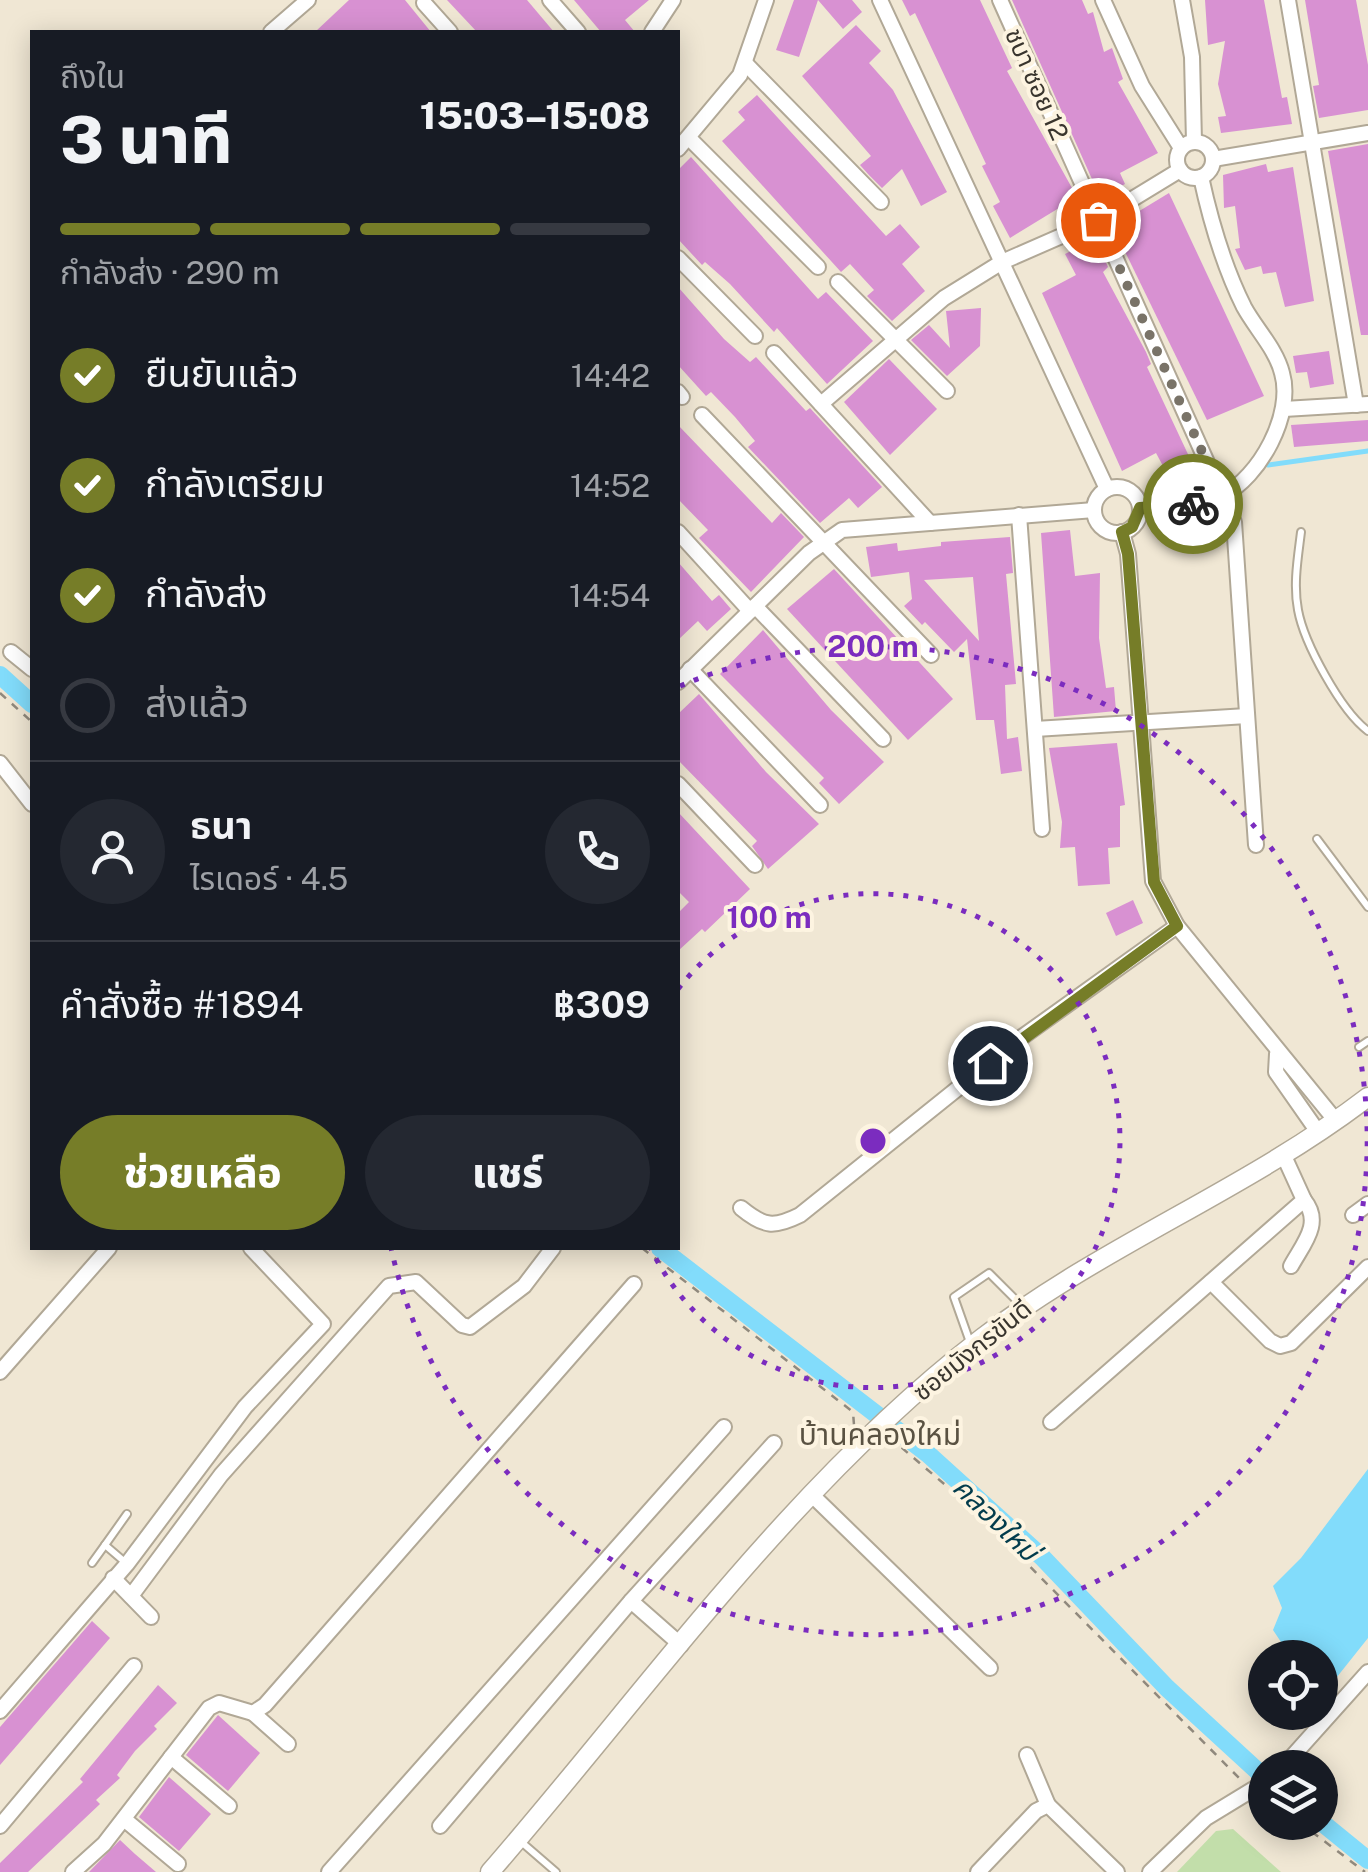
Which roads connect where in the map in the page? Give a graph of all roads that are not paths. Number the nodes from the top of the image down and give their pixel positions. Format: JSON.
{"nodes":[{"id":1,"x":308,"y":0,"type":"edge"},
{"id":2,"x":550,"y":0,"type":"edge"},
{"id":3,"x":672,"y":0,"type":"edge"},
{"id":4,"x":766,"y":0,"type":"edge"},
{"id":5,"x":880,"y":0,"type":"edge"},
{"id":6,"x":1000,"y":0,"type":"edge"},
{"id":7,"x":1103,"y":0,"type":"edge"},
{"id":8,"x":1182,"y":0,"type":"edge"},
{"id":9,"x":1288,"y":0,"type":"edge"},
{"id":10,"x":424,"y":3,"type":"dead end"},
{"id":11,"x":273,"y":30,"type":"edge"},
{"id":12,"x":448,"y":30,"type":"edge"},
{"id":13,"x":576,"y":30,"type":"edge"},
{"id":14,"x":653,"y":30,"type":"edge"},
{"id":15,"x":746,"y":64,"type":"junction"},
{"id":16,"x":1368,"y":133,"type":"edge"},
{"id":17,"x":1312,"y":142,"type":"junction"},
{"id":18,"x":683,"y":144,"type":"edge"},
{"id":19,"x":1187,"y":145,"type":"junction"},
{"id":20,"x":1213,"y":159,"type":"junction"},
{"id":21,"x":1180,"y":170,"type":"junction"},
{"id":22,"x":1201,"y":178,"type":"junction"},
{"id":23,"x":880,"y":202,"type":"dead end"},
{"id":24,"x":1098,"y":220,"type":"junction"},
{"id":25,"x":680,"y":260,"type":"edge"},
{"id":26,"x":1002,"y":262,"type":"junction"},
{"id":27,"x":818,"y":267,"type":"dead end"},
{"id":28,"x":838,"y":282,"type":"dead end"},
{"id":29,"x":755,"y":336,"type":"dead end"},
{"id":30,"x":893,"y":340,"type":"junction"},
{"id":31,"x":774,"y":353,"type":"dead end"},
{"id":32,"x":947,"y":391,"type":"dead end"},
{"id":33,"x":821,"y":404,"type":"junction"},
{"id":34,"x":1362,"y":404,"type":"edge"},
{"id":35,"x":1284,"y":409,"type":"junction"},
{"id":36,"x":702,"y":415,"type":"dead end"},
{"id":37,"x":1107,"y":489,"type":"junction"},
{"id":38,"x":1222,"y":496,"type":"junction"},
{"id":39,"x":1140,"y":508,"type":"junction"},
{"id":40,"x":1094,"y":510,"type":"junction"},
{"id":41,"x":1019,"y":515,"type":"junction"},
{"id":42,"x":1234,"y":522,"type":"dead end"},
{"id":43,"x":930,"y":523,"type":"junction"},
{"id":44,"x":1122,"y":532,"type":"junction"},
{"id":45,"x":1301,"y":532,"type":"dead end"},
{"id":46,"x":680,"y":534,"type":"edge"},
{"id":47,"x":825,"y":540,"type":"junction"},
{"id":48,"x":752,"y":608,"type":"junction"},
{"id":49,"x":11,"y":652,"type":"dead end"},
{"id":50,"x":931,"y":655,"type":"dead end"},
{"id":51,"x":30,"y":667,"type":"edge"},
{"id":52,"x":682,"y":676,"type":"edge"},
{"id":53,"x":1247,"y":716,"type":"junction"},
{"id":54,"x":1140,"y":722,"type":"junction"},
{"id":55,"x":1035,"y":729,"type":"junction"},
{"id":56,"x":1368,"y":731,"type":"edge"},
{"id":57,"x":883,"y":739,"type":"dead end"},
{"id":58,"x":0,"y":763,"type":"edge"},
{"id":59,"x":680,"y":786,"type":"edge"},
{"id":60,"x":30,"y":801,"type":"edge"},
{"id":61,"x":820,"y":805,"type":"dead end"},
{"id":62,"x":1042,"y":829,"type":"dead end"},
{"id":63,"x":1317,"y":840,"type":"dead end"},
{"id":64,"x":1256,"y":845,"type":"dead end"},
{"id":65,"x":755,"y":864,"type":"dead end"},
{"id":66,"x":1368,"y":907,"type":"edge"},
{"id":67,"x":1177,"y":926,"type":"junction"},
{"id":68,"x":1368,"y":1041,"type":"edge"},
{"id":69,"x":1359,"y":1047,"type":"dead end"},
{"id":70,"x":1277,"y":1054,"type":"junction"},
{"id":71,"x":1368,"y":1097,"type":"edge"},
{"id":72,"x":1336,"y":1121,"type":"junction"},
{"id":73,"x":1318,"y":1132,"type":"junction"},
{"id":74,"x":1283,"y":1154,"type":"junction"},
{"id":75,"x":1304,"y":1200,"type":"junction"},
{"id":76,"x":1368,"y":1204,"type":"edge"},
{"id":77,"x":741,"y":1208,"type":"dead end"},
{"id":78,"x":1353,"y":1216,"type":"dead end"},
{"id":79,"x":107,"y":1250,"type":"edge"},
{"id":80,"x":253,"y":1250,"type":"edge"},
{"id":81,"x":551,"y":1250,"type":"edge"},
{"id":82,"x":1291,"y":1266,"type":"dead end"},
{"id":83,"x":1368,"y":1267,"type":"edge"},
{"id":84,"x":1212,"y":1282,"type":"junction"},
{"id":85,"x":634,"y":1284,"type":"dead end"},
{"id":86,"x":1024,"y":1307,"type":"junction"},
{"id":87,"x":972,"y":1346,"type":"junction"},
{"id":88,"x":0,"y":1372,"type":"edge"},
{"id":89,"x":1051,"y":1422,"type":"dead end"},
{"id":90,"x":724,"y":1427,"type":"dead end"},
{"id":91,"x":774,"y":1443,"type":"dead end"},
{"id":92,"x":812,"y":1495,"type":"junction"},
{"id":93,"x":128,"y":1514,"type":"dead end"},
{"id":94,"x":105,"y":1545,"type":"junction"},
{"id":95,"x":92,"y":1563,"type":"dead end"},
{"id":96,"x":126,"y":1564,"type":"junction"},
{"id":97,"x":113,"y":1578,"type":"junction"},
{"id":98,"x":131,"y":1596,"type":"junction"},
{"id":99,"x":631,"y":1601,"type":"junction"},
{"id":100,"x":151,"y":1617,"type":"dead end"},
{"id":101,"x":681,"y":1644,"type":"junction"},
{"id":102,"x":134,"y":1666,"type":"dead end"},
{"id":103,"x":990,"y":1668,"type":"dead end"},
{"id":104,"x":1368,"y":1672,"type":"edge"},
{"id":105,"x":0,"y":1711,"type":"edge"},
{"id":106,"x":253,"y":1713,"type":"junction"},
{"id":107,"x":288,"y":1744,"type":"dead end"},
{"id":108,"x":1298,"y":1750,"type":"edge"},
{"id":109,"x":1027,"y":1755,"type":"dead end"},
{"id":110,"x":171,"y":1757,"type":"junction"},
{"id":111,"x":1248,"y":1796,"type":"edge"},
{"id":112,"x":1048,"y":1804,"type":"junction"},
{"id":113,"x":229,"y":1806,"type":"dead end"},
{"id":114,"x":124,"y":1819,"type":"junction"},
{"id":115,"x":0,"y":1826,"type":"edge"},
{"id":116,"x":440,"y":1826,"type":"dead end"},
{"id":117,"x":517,"y":1839,"type":"junction"},
{"id":118,"x":178,"y":1864,"type":"dead end"},
{"id":119,"x":73,"y":1872,"type":"edge"},
{"id":120,"x":329,"y":1872,"type":"edge"},
{"id":121,"x":490,"y":1872,"type":"edge"},
{"id":122,"x":556,"y":1872,"type":"edge"},
{"id":123,"x":978,"y":1872,"type":"edge"},
{"id":124,"x":1117,"y":1872,"type":"edge"},
{"id":125,"x":1150,"y":1872,"type":"edge"}],
"edges":[{"from":1,"to":11,"type":"street"},
{"from":2,"to":13,"type":"street"},
{"from":3,"to":14,"type":"street"},
{"from":4,"to":15,"type":"street"},
{"from":5,"to":26,"type":"street"},
{"from":6,"to":24,"type":"street","name":"ชบา ซอย 12"},
{"from":7,"to":19,"type":"street"},
{"from":8,"to":19,"type":"street"},
{"from":9,"to":17,"type":"street"},
{"from":10,"to":12,"type":"street"},
{"from":15,"to":18,"type":"street"},
{"from":15,"to":23,"type":"street"},
{"from":16,"to":17,"type":"street"},
{"from":17,"to":20,"type":"street"},
{"from":17,"to":34,"type":"street"},
{"from":18,"to":27,"type":"street"},
{"from":19,"to":20,"type":"street"},
{"from":19,"to":21,"type":"street"},
{"from":20,"to":22,"type":"street"},
{"from":21,"to":22,"type":"street"},
{"from":21,"to":24,"type":"street"},
{"from":22,"to":35,"type":"street"},
{"from":24,"to":26,"type":"street"},
{"from":24,"to":38,"type":"street","name":"ชบา ซอย 12"},
{"from":25,"to":29,"type":"street"},
{"from":26,"to":30,"type":"street"},
{"from":26,"to":37,"type":"street"},
{"from":28,"to":30,"type":"street"},
{"from":30,"to":32,"type":"street"},
{"from":30,"to":33,"type":"street"},
{"from":31,"to":33,"type":"street"},
{"from":33,"to":43,"type":"street"},
{"from":34,"to":35,"type":"street"},
{"from":35,"to":38,"type":"street"},
{"from":36,"to":47,"type":"street"},
{"from":37,"to":39,"type":"street"},
{"from":37,"to":40,"type":"street"},
{"from":38,"to":39,"type":"street"},
{"from":39,"to":44,"type":"street"},
{"from":40,"to":41,"type":"street"},
{"from":40,"to":44,"type":"street"},
{"from":41,"to":43,"type":"street"},
{"from":41,"to":55,"type":"street"},
{"from":42,"to":53,"type":"street"},
{"from":43,"to":47,"type":"street"},
{"from":44,"to":54,"type":"street"},
{"from":45,"to":56,"type":"lane"},
{"from":46,"to":48,"type":"street"},
{"from":47,"to":48,"type":"street"},
{"from":47,"to":50,"type":"street"},
{"from":48,"to":52,"type":"street"},
{"from":48,"to":57,"type":"street"},
{"from":49,"to":51,"type":"street"},
{"from":52,"to":61,"type":"street"},
{"from":53,"to":54,"type":"street"},
{"from":53,"to":64,"type":"street"},
{"from":54,"to":55,"type":"street"},
{"from":54,"to":67,"type":"street"},
{"from":55,"to":62,"type":"street"},
{"from":58,"to":60,"type":"street"},
{"from":59,"to":65,"type":"street"},
{"from":63,"to":66,"type":"lane"},
{"from":67,"to":70,"type":"street"},
{"from":67,"to":77,"type":"street"},
{"from":68,"to":69,"type":"lane"},
{"from":70,"to":72,"type":"street"},
{"from":70,"to":73,"type":"street"},
{"from":71,"to":72,"type":"street","name":"ซอยมังกรขันดี"},
{"from":72,"to":73,"type":"street","name":"ซอยมังกรขันดี"},
{"from":73,"to":74,"type":"street","name":"ซอยมังกรขันดี"},
{"from":74,"to":75,"type":"street"},
{"from":74,"to":86,"type":"street","name":"ซอยมังกรขันดี"},
{"from":75,"to":82,"type":"street"},
{"from":75,"to":84,"type":"street"},
{"from":76,"to":78,"type":"street"},
{"from":79,"to":88,"type":"street"},
{"from":80,"to":96,"type":"street"},
{"from":81,"to":98,"type":"street"},
{"from":83,"to":84,"type":"street"},
{"from":84,"to":89,"type":"street"},
{"from":85,"to":106,"type":"street"},
{"from":86,"to":87,"type":"street","name":"ซอยมังกรขันดี"},
{"from":86,"to":87,"type":"lane"},
{"from":87,"to":92,"type":"street","name":"ซอยมังกรขันดี"},
{"from":90,"to":120,"type":"street"},
{"from":91,"to":99,"type":"street"},
{"from":92,"to":101,"type":"street","name":"ซอยมังกรขันดี"},
{"from":92,"to":103,"type":"street"},
{"from":93,"to":94,"type":"lane"},
{"from":94,"to":95,"type":"lane"},
{"from":94,"to":96,"type":"lane"},
{"from":96,"to":97,"type":"street"},
{"from":97,"to":98,"type":"street"},
{"from":97,"to":105,"type":"street"},
{"from":98,"to":100,"type":"street"},
{"from":99,"to":101,"type":"street"},
{"from":99,"to":116,"type":"street"},
{"from":101,"to":117,"type":"street","name":"ซอยมังกรขันดี"},
{"from":102,"to":115,"type":"street"},
{"from":104,"to":108,"type":"street"},
{"from":106,"to":107,"type":"street"},
{"from":106,"to":110,"type":"street"},
{"from":109,"to":112,"type":"street"},
{"from":110,"to":113,"type":"street"},
{"from":110,"to":114,"type":"street"},
{"from":111,"to":125,"type":"street"},
{"from":112,"to":123,"type":"street"},
{"from":112,"to":124,"type":"street"},
{"from":114,"to":118,"type":"street"},
{"from":114,"to":119,"type":"street"},
{"from":117,"to":121,"type":"street","name":"ซอยมังกรขันดี"},
{"from":117,"to":122,"type":"lane"}]}
